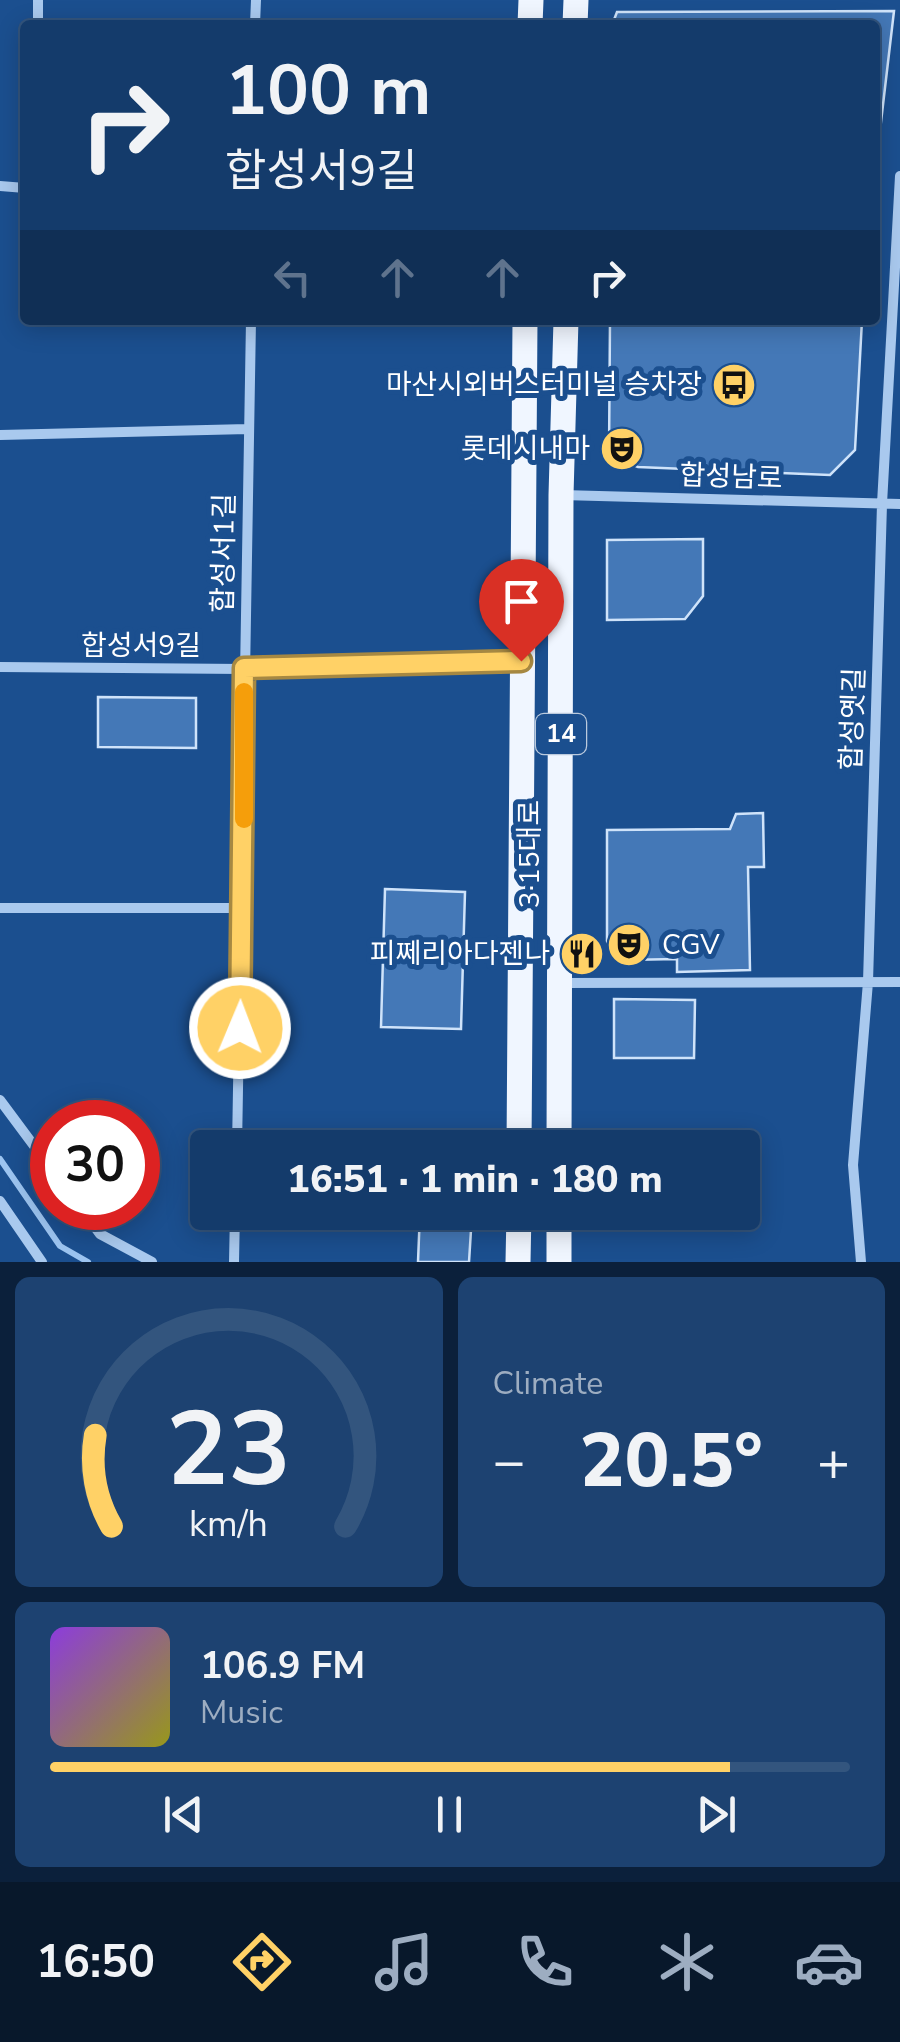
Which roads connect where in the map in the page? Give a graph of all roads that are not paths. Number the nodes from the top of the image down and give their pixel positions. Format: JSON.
{"nodes":[{"id":1,"x":900,"y":176,"type":"edge"},
{"id":2,"x":251,"y":325,"type":"edge"},
{"id":3,"x":525,"y":325,"type":"edge"},
{"id":4,"x":566,"y":325,"type":"edge"},
{"id":5,"x":248,"y":429,"type":"junction"},
{"id":6,"x":0,"y":435,"type":"edge"},
{"id":7,"x":561,"y":495,"type":"junction"},
{"id":8,"x":882,"y":504,"type":"junction"},
{"id":9,"x":900,"y":504,"type":"edge"},
{"id":10,"x":521,"y":661,"type":"junction"},
{"id":11,"x":0,"y":668,"type":"edge"},
{"id":12,"x":244,"y":668,"type":"junction"},
{"id":13,"x":0,"y":908,"type":"edge"},
{"id":14,"x":244,"y":908,"type":"junction"},
{"id":15,"x":868,"y":982,"type":"junction"},
{"id":16,"x":900,"y":982,"type":"edge"},
{"id":17,"x":560,"y":983,"type":"junction"},
{"id":18,"x":0,"y":1100,"type":"edge"},
{"id":19,"x":238,"y":1130,"type":"edge"},
{"id":20,"x":519,"y":1130,"type":"edge"},
{"id":21,"x":559,"y":1130,"type":"edge"},
{"id":22,"x":30,"y":1140,"type":"edge"},
{"id":23,"x":0,"y":1201,"type":"edge"},
{"id":24,"x":97,"y":1230,"type":"edge"},
{"id":25,"x":235,"y":1230,"type":"edge"},
{"id":26,"x":519,"y":1230,"type":"edge"},
{"id":27,"x":559,"y":1230,"type":"edge"},
{"id":28,"x":42,"y":1262,"type":"edge"},
{"id":29,"x":152,"y":1262,"type":"edge"},
{"id":30,"x":234,"y":1262,"type":"edge"},
{"id":31,"x":518,"y":1262,"type":"edge"},
{"id":32,"x":559,"y":1262,"type":"edge"},
{"id":33,"x":861,"y":1262,"type":"edge"}],
"edges":[{"from":1,"to":8,"type":"street","name":"합성옛길"},
{"from":2,"to":5,"type":"street","name":"합성서1길"},
{"from":3,"to":10,"type":"main road","name":"3·15대로","number":"14"},
{"from":4,"to":7,"type":"main road","name":"3·15대로","number":"14"},
{"from":5,"to":6,"type":"street"},
{"from":5,"to":12,"type":"street","name":"합성서1길"},
{"from":7,"to":8,"type":"street","name":"합성남로"},
{"from":7,"to":17,"type":"main road","name":"3·15대로","number":"14"},
{"from":8,"to":9,"type":"street","name":"합성남로"},
{"from":8,"to":15,"type":"street","name":"합성옛길"},
{"from":10,"to":12,"type":"street","name":"합성서9길"},
{"from":10,"to":20,"type":"main road","name":"3·15대로","number":"14"},
{"from":11,"to":12,"type":"street","name":"합성서9길"},
{"from":12,"to":14,"type":"street","name":"합성서1길"},
{"from":13,"to":14,"type":"street"},
{"from":14,"to":19,"type":"street","name":"합성서1길"},
{"from":15,"to":16,"type":"street"},
{"from":15,"to":17,"type":"street"},
{"from":15,"to":33,"type":"street","name":"합성옛길"},
{"from":17,"to":21,"type":"main road","name":"3·15대로","number":"14"},
{"from":18,"to":22,"type":"street"},
{"from":23,"to":28,"type":"street"},
{"from":24,"to":29,"type":"street"},
{"from":25,"to":30,"type":"street"},
{"from":26,"to":31,"type":"main road"},
{"from":27,"to":32,"type":"main road"}]}
